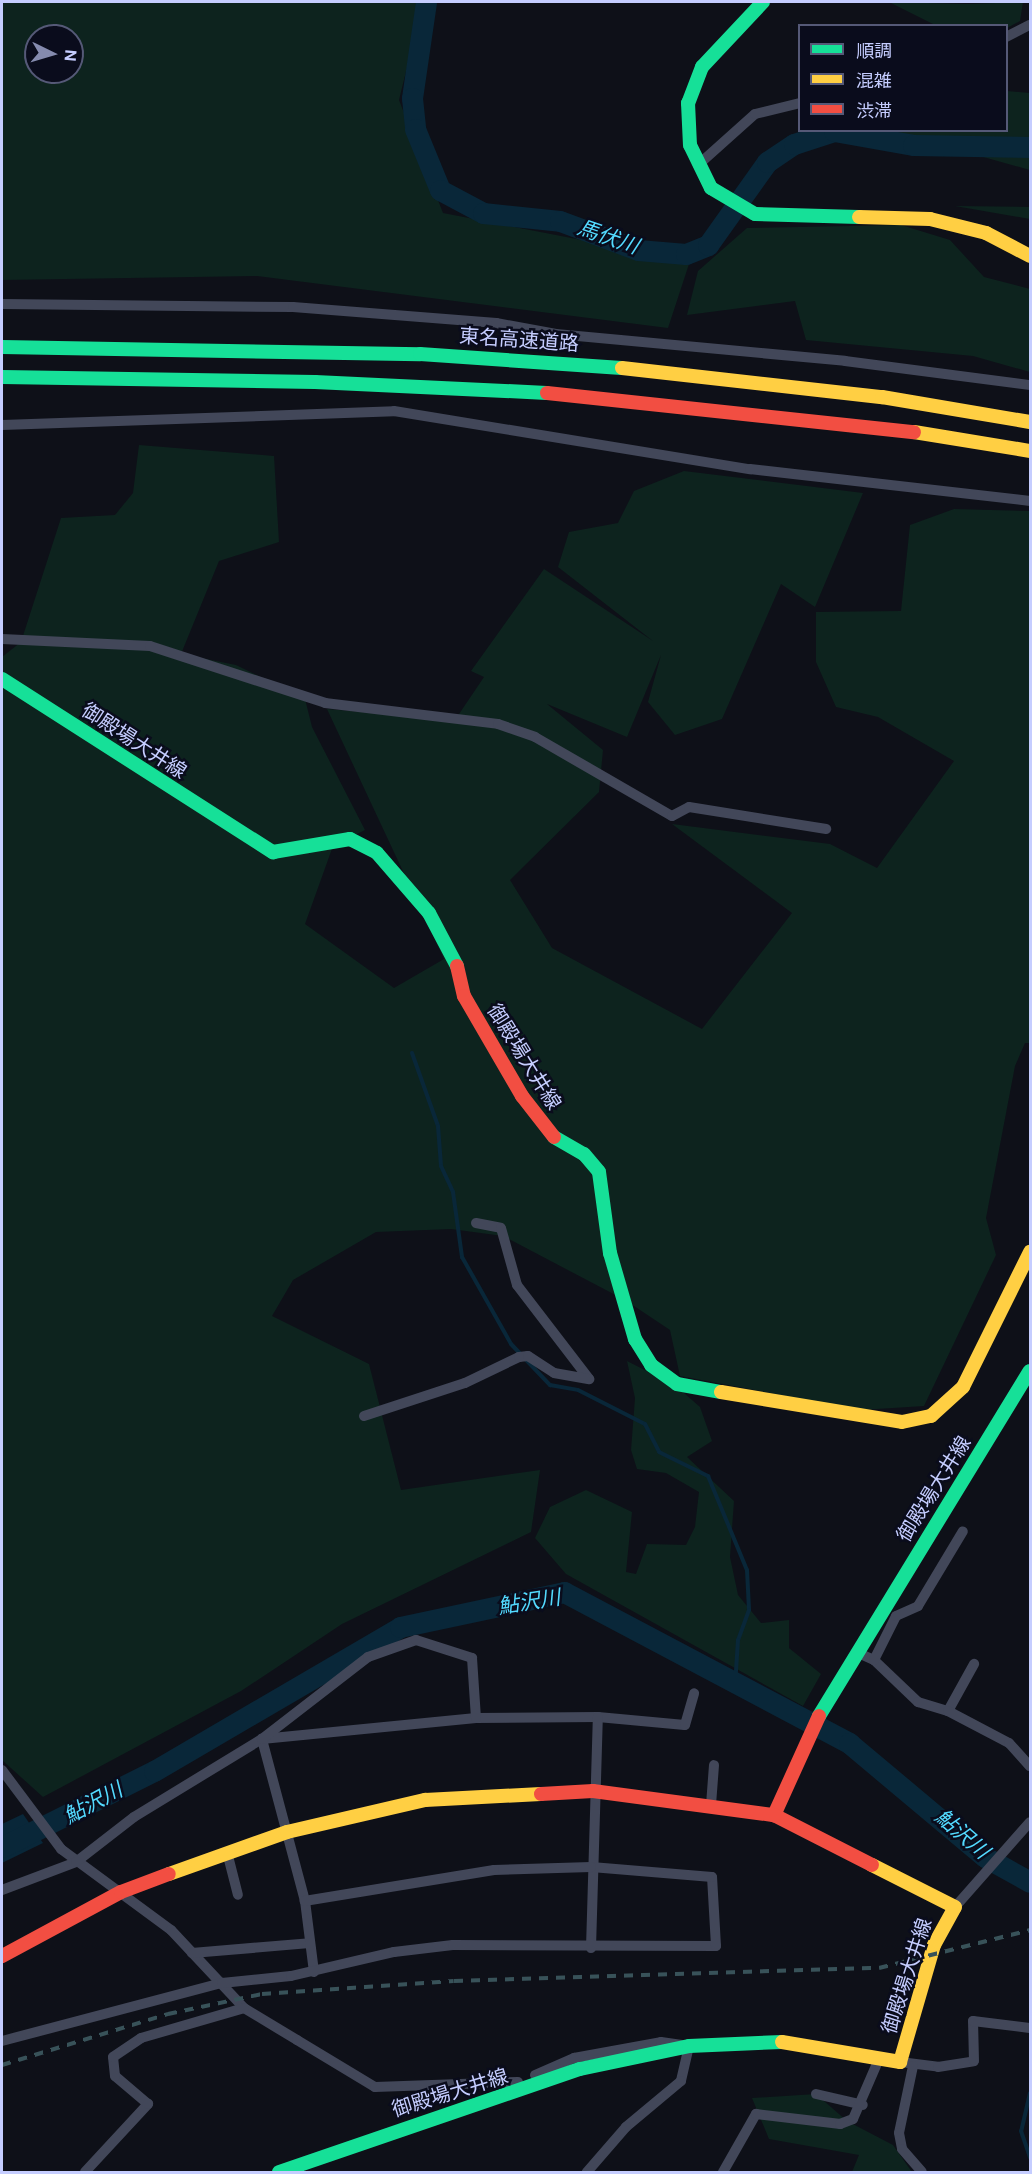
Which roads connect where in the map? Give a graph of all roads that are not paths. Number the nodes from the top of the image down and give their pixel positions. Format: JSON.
{"nodes":[{"id":1,"x":763,"y":2,"type":"edge"},
{"id":2,"x":1030,"y":25,"type":"edge"},
{"id":3,"x":1008,"y":36,"type":"edge"},
{"id":4,"x":798,"y":103,"type":"edge"},
{"id":5,"x":698,"y":165,"type":"junction"},
{"id":6,"x":1030,"y":256,"type":"edge"},
{"id":7,"x":2,"y":304,"type":"edge"},
{"id":8,"x":2,"y":347,"type":"edge"},
{"id":9,"x":2,"y":377,"type":"edge"},
{"id":10,"x":1030,"y":385,"type":"edge"},
{"id":11,"x":1030,"y":423,"type":"edge"},
{"id":12,"x":2,"y":425,"type":"edge"},
{"id":13,"x":1030,"y":451,"type":"edge"},
{"id":14,"x":1030,"y":501,"type":"edge"},
{"id":15,"x":2,"y":639,"type":"edge"},
{"id":16,"x":2,"y":679,"type":"edge"},
{"id":17,"x":826,"y":829,"type":"dead end"},
{"id":18,"x":476,"y":1223,"type":"dead end"},
{"id":19,"x":1030,"y":1252,"type":"edge"},
{"id":20,"x":1030,"y":1371,"type":"edge"},
{"id":21,"x":364,"y":1416,"type":"dead end"},
{"id":22,"x":963,"y":1531,"type":"dead end"},
{"id":23,"x":856,"y":1652,"type":"junction"},
{"id":24,"x":874,"y":1660,"type":"junction"},
{"id":25,"x":974,"y":1664,"type":"dead end"},
{"id":26,"x":694,"y":1693,"type":"dead end"},
{"id":27,"x":948,"y":1712,"type":"junction"},
{"id":28,"x":598,"y":1717,"type":"junction"},
{"id":29,"x":476,"y":1718,"type":"junction"},
{"id":30,"x":262,"y":1739,"type":"junction"},
{"id":31,"x":714,"y":1765,"type":"dead end"},
{"id":32,"x":1030,"y":1766,"type":"edge"},
{"id":33,"x":2,"y":1770,"type":"edge"},
{"id":34,"x":593,"y":1791,"type":"junction"},
{"id":35,"x":711,"y":1805,"type":"junction"},
{"id":36,"x":774,"y":1815,"type":"junction"},
{"id":37,"x":1030,"y":1822,"type":"edge"},
{"id":38,"x":287,"y":1832,"type":"junction"},
{"id":39,"x":227,"y":1852,"type":"junction"},
{"id":40,"x":76,"y":1862,"type":"junction"},
{"id":41,"x":591,"y":1867,"type":"junction"},
{"id":42,"x":2,"y":1890,"type":"edge"},
{"id":43,"x":121,"y":1892,"type":"junction"},
{"id":44,"x":238,"y":1895,"type":"dead end"},
{"id":45,"x":305,"y":1901,"type":"junction"},
{"id":46,"x":955,"y":1907,"type":"junction"},
{"id":47,"x":310,"y":1943,"type":"junction"},
{"id":48,"x":591,"y":1948,"type":"junction"},
{"id":49,"x":192,"y":1953,"type":"junction"},
{"id":50,"x":2,"y":1956,"type":"edge"},
{"id":51,"x":314,"y":1972,"type":"junction"},
{"id":52,"x":222,"y":1983,"type":"junction"},
{"id":53,"x":244,"y":2008,"type":"junction"},
{"id":54,"x":1030,"y":2028,"type":"edge"},
{"id":55,"x":2,"y":2041,"type":"edge"},
{"id":56,"x":689,"y":2046,"type":"junction"},
{"id":57,"x":879,"y":2059,"type":"junction"},
{"id":58,"x":907,"y":2064,"type":"junction"},
{"id":59,"x":816,"y":2094,"type":"dead end"},
{"id":60,"x":863,"y":2105,"type":"junction"},
{"id":61,"x":85,"y":2172,"type":"edge"},
{"id":62,"x":279,"y":2172,"type":"edge"},
{"id":63,"x":587,"y":2172,"type":"edge"},
{"id":64,"x":723,"y":2172,"type":"edge"},
{"id":65,"x":922,"y":2172,"type":"edge"}],
"edges":[{"from":1,"to":5,"type":"main road"},
{"from":2,"to":3,"type":"street"},
{"from":4,"to":5,"type":"street"},
{"from":5,"to":6,"type":"main road"},
{"from":7,"to":10,"type":"street"},
{"from":8,"to":11,"type":"main road","name":"東名高速道路"},
{"from":9,"to":13,"type":"main road"},
{"from":12,"to":14,"type":"street"},
{"from":15,"to":17,"type":"street"},
{"from":16,"to":19,"type":"main road","name":"御殿場大井線"},
{"from":18,"to":21,"type":"street"},
{"from":20,"to":23,"type":"main road","name":"御殿場大井線"},
{"from":22,"to":24,"type":"street"},
{"from":23,"to":24,"type":"street"},
{"from":23,"to":36,"type":"main road","name":"御殿場大井線"},
{"from":24,"to":27,"type":"street"},
{"from":25,"to":27,"type":"street"},
{"from":26,"to":28,"type":"street"},
{"from":27,"to":32,"type":"street"},
{"from":28,"to":29,"type":"street"},
{"from":28,"to":34,"type":"street"},
{"from":29,"to":30,"type":"street"},
{"from":29,"to":30,"type":"street"},
{"from":30,"to":38,"type":"street"},
{"from":30,"to":40,"type":"street"},
{"from":31,"to":35,"type":"street"},
{"from":33,"to":40,"type":"street"},
{"from":34,"to":35,"type":"main road"},
{"from":34,"to":38,"type":"main road"},
{"from":34,"to":41,"type":"street"},
{"from":35,"to":36,"type":"main road"},
{"from":36,"to":46,"type":"main road","name":"御殿場大井線"},
{"from":37,"to":46,"type":"street"},
{"from":38,"to":39,"type":"main road"},
{"from":38,"to":45,"type":"street"},
{"from":39,"to":43,"type":"main road"},
{"from":39,"to":44,"type":"street"},
{"from":40,"to":42,"type":"street"},
{"from":40,"to":43,"type":"street"},
{"from":41,"to":45,"type":"street"},
{"from":41,"to":48,"type":"street"},
{"from":41,"to":48,"type":"street"},
{"from":43,"to":49,"type":"street"},
{"from":43,"to":50,"type":"main road"},
{"from":45,"to":47,"type":"street"},
{"from":46,"to":58,"type":"main road","name":"御殿場大井線"},
{"from":47,"to":49,"type":"street"},
{"from":47,"to":51,"type":"street"},
{"from":48,"to":51,"type":"street"},
{"from":49,"to":52,"type":"street"},
{"from":51,"to":52,"type":"street"},
{"from":52,"to":53,"type":"street"},
{"from":52,"to":55,"type":"street"},
{"from":53,"to":56,"type":"street"},
{"from":53,"to":61,"type":"street"},
{"from":54,"to":58,"type":"street"},
{"from":56,"to":57,"type":"main road","name":"御殿場大井線"},
{"from":56,"to":62,"type":"main road","name":"御殿場大井線"},
{"from":56,"to":63,"type":"street"},
{"from":57,"to":58,"type":"main road","name":"御殿場大井線"},
{"from":57,"to":60,"type":"street"},
{"from":58,"to":65,"type":"street"},
{"from":59,"to":60,"type":"street"},
{"from":60,"to":64,"type":"street"}]}
